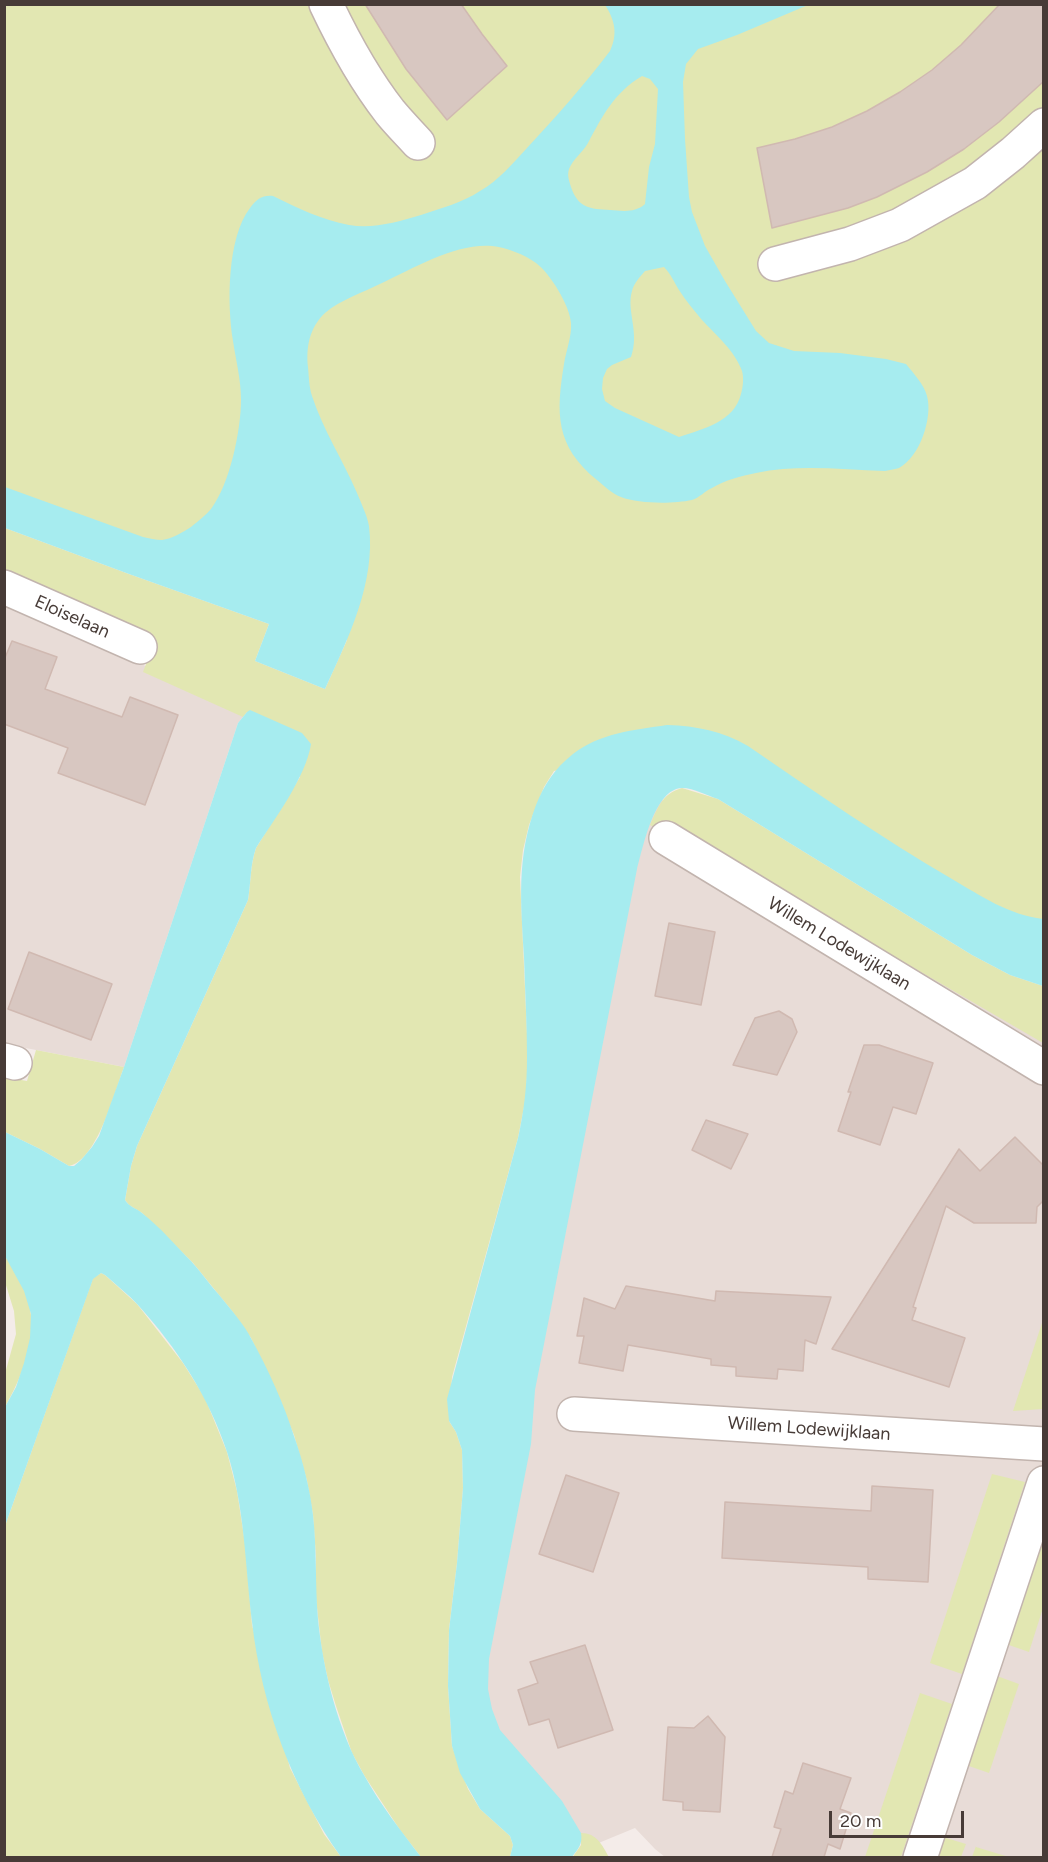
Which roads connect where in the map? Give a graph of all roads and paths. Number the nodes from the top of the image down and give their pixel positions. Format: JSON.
{"nodes":[{"id":1,"x":326,"y":4,"type":"edge"},
{"id":2,"x":1044,"y":125,"type":"edge"},
{"id":3,"x":418,"y":143,"type":"dead end"},
{"id":4,"x":775,"y":264,"type":"dead end"},
{"id":5,"x":4,"y":587,"type":"edge"},
{"id":6,"x":140,"y":647,"type":"dead end"},
{"id":7,"x":666,"y":838,"type":"dead end"},
{"id":8,"x":1044,"y":1068,"type":"edge"},
{"id":9,"x":574,"y":1414,"type":"dead end"},
{"id":10,"x":1044,"y":1444,"type":"edge"},
{"id":11,"x":1044,"y":1483,"type":"edge"},
{"id":12,"x":920,"y":1857,"type":"edge"}],
"edges":[{"from":1,"to":3,"type":"street"},
{"from":2,"to":4,"type":"street"},
{"from":5,"to":6,"type":"street","name":"Eloiselaan"},
{"from":7,"to":8,"type":"street","name":"Willem Lodewijklaan"},
{"from":9,"to":10,"type":"street","name":"Willem Lodewijklaan"},
{"from":11,"to":12,"type":"street"}]}
